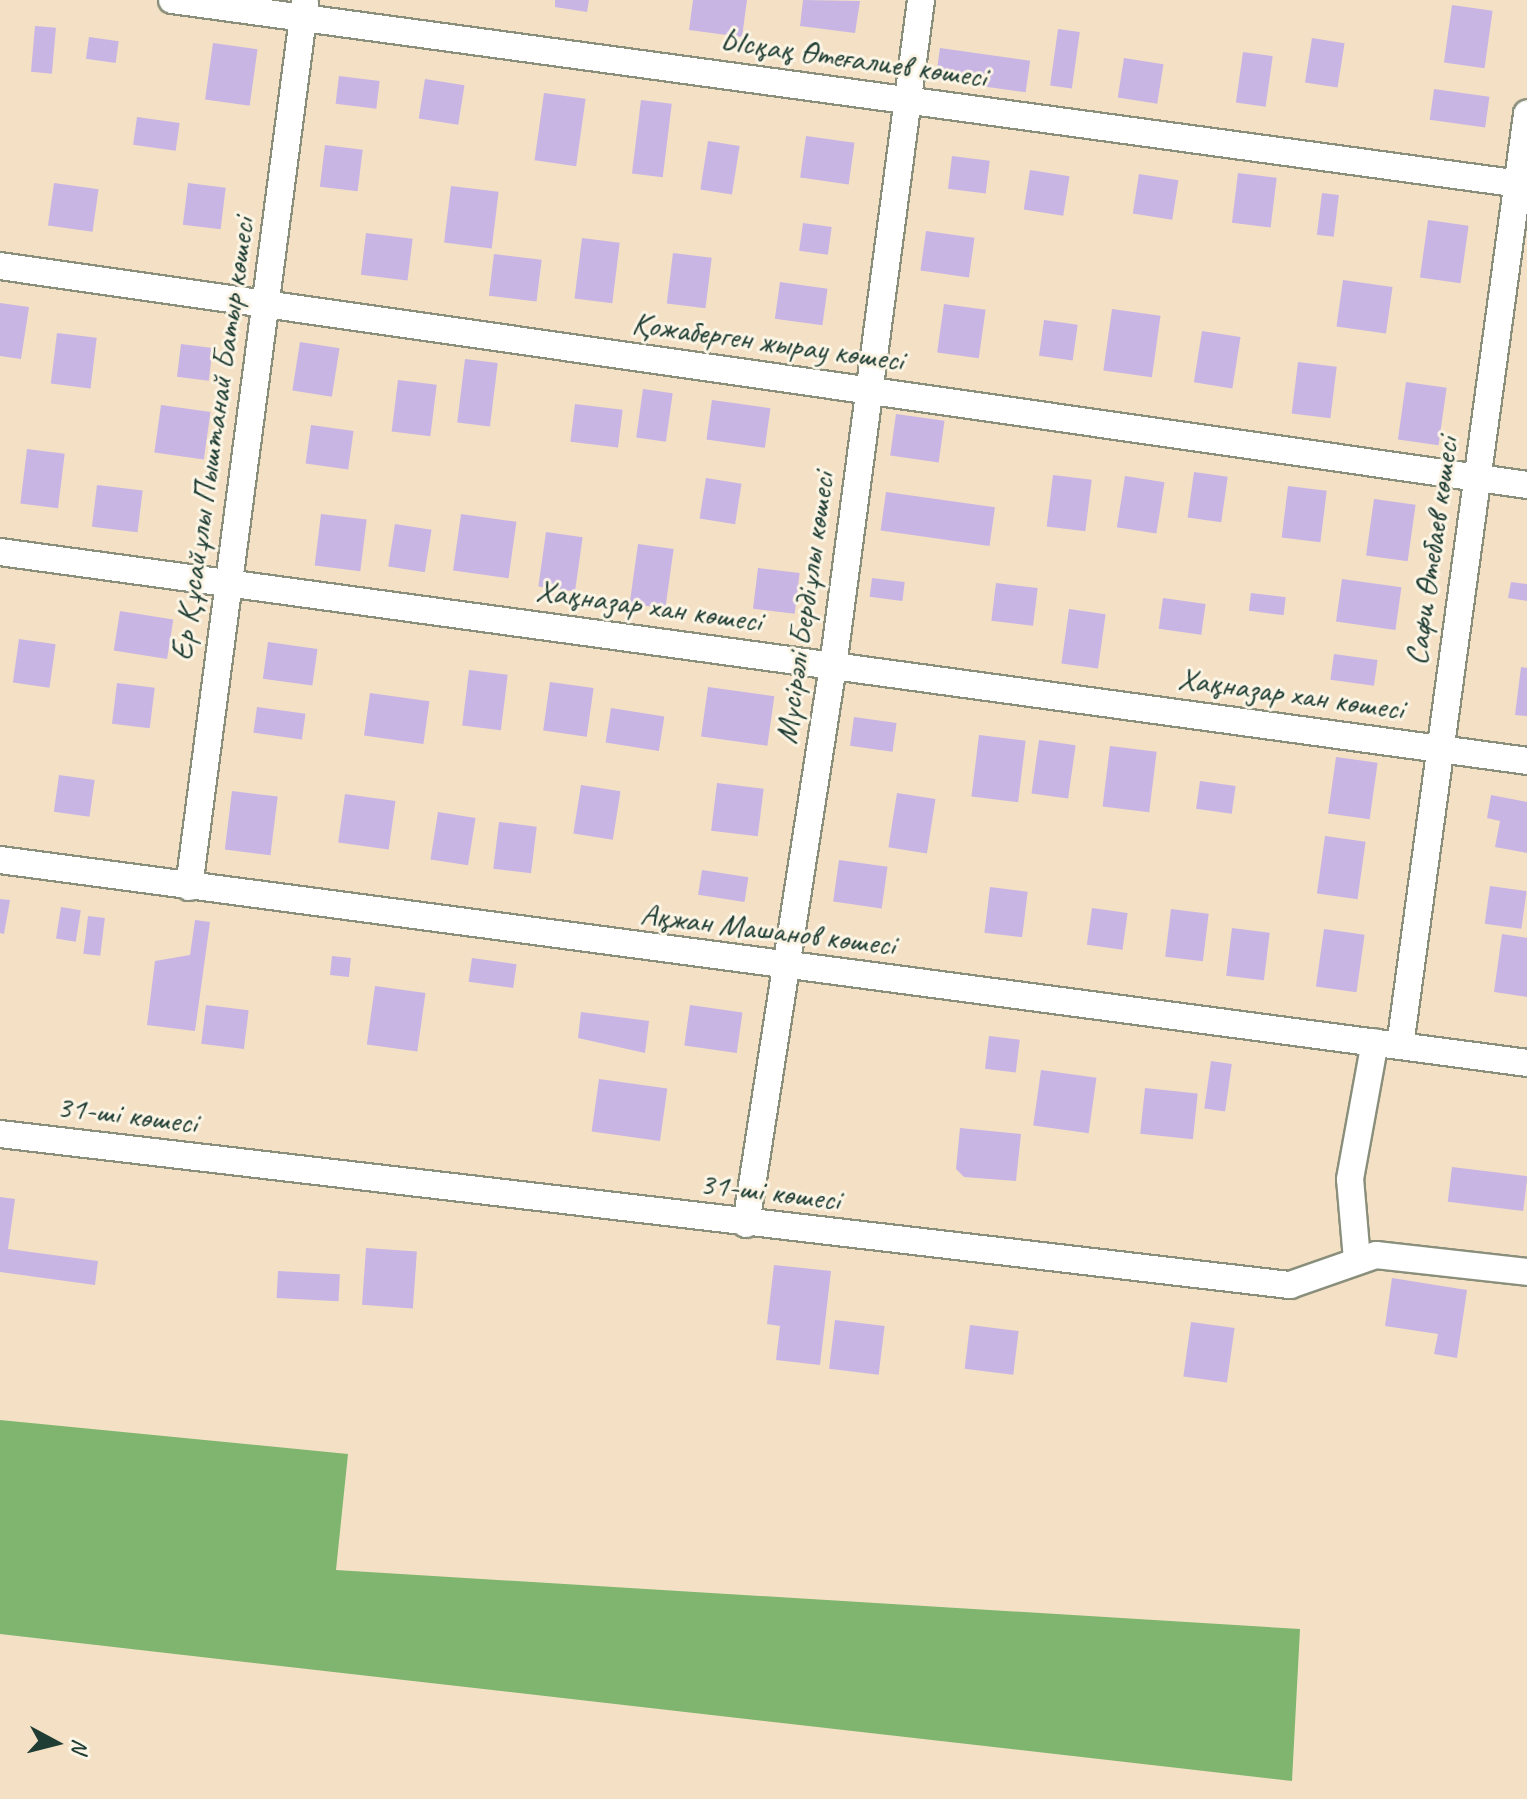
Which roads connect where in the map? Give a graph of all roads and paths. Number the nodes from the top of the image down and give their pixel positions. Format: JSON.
{"nodes":[{"id":1,"x":172,"y":0,"type":"edge"},
{"id":2,"x":921,"y":0,"type":"edge"},
{"id":3,"x":305,"y":9,"type":"edge"},
{"id":4,"x":907,"y":101,"type":"junction"},
{"id":5,"x":1527,"y":114,"type":"edge"},
{"id":6,"x":1522,"y":185,"type":"edge"},
{"id":7,"x":0,"y":266,"type":"edge"},
{"id":8,"x":265,"y":304,"type":"junction"},
{"id":9,"x":869,"y":391,"type":"junction"},
{"id":10,"x":1476,"y":478,"type":"junction"},
{"id":11,"x":1527,"y":485,"type":"edge"},
{"id":12,"x":0,"y":552,"type":"edge"},
{"id":13,"x":229,"y":583,"type":"junction"},
{"id":14,"x":833,"y":666,"type":"junction"},
{"id":15,"x":1440,"y":749,"type":"junction"},
{"id":16,"x":1527,"y":761,"type":"edge"},
{"id":17,"x":0,"y":860,"type":"edge"},
{"id":18,"x":189,"y":887,"type":"junction"},
{"id":19,"x":785,"y":968,"type":"junction"},
{"id":20,"x":1388,"y":1044,"type":"junction"},
{"id":21,"x":1527,"y":1063,"type":"edge"},
{"id":22,"x":0,"y":1134,"type":"edge"},
{"id":23,"x":746,"y":1224,"type":"junction"},
{"id":24,"x":1357,"y":1260,"type":"junction"},
{"id":25,"x":1527,"y":1272,"type":"edge"}],
"edges":[{"from":1,"to":3,"type":"street","name":"Ысқақ Өтеғалиев көшесі"},
{"from":2,"to":4,"type":"street","name":"Мүсірәлі Бердіұлы көшесі"},
{"from":3,"to":4,"type":"street","name":"Ысқақ Өтеғалиев көшесі"},
{"from":3,"to":8,"type":"street","name":"Ер Құсайұлы Пыштанай Батыр көшесі"},
{"from":4,"to":6,"type":"street","name":"Ысқақ Өтеғалиев көшесі"},
{"from":4,"to":9,"type":"street","name":"Мүсірәлі Бердіұлы көшесі"},
{"from":5,"to":6,"type":"street","name":"Сафи Өтебаев көшесі"},
{"from":6,"to":10,"type":"street","name":"Сафи Өтебаев көшесі"},
{"from":7,"to":8,"type":"street","name":"Қожаберген жырау көшесі"},
{"from":8,"to":9,"type":"street","name":"Қожаберген жырау көшесі"},
{"from":8,"to":13,"type":"street","name":"Ер Құсайұлы Пыштанай Батыр көшесі"},
{"from":9,"to":10,"type":"street","name":"Қожаберген жырау көшесі"},
{"from":9,"to":14,"type":"street","name":"Мүсірәлі Бердіұлы көшесі"},
{"from":10,"to":11,"type":"street","name":"Қожаберген жырау көшесі"},
{"from":10,"to":15,"type":"street","name":"Сафи Өтебаев көшесі"},
{"from":12,"to":13,"type":"street","name":"Хақназар хан көшесі"},
{"from":13,"to":14,"type":"street","name":"Хақназар хан көшесі"},
{"from":13,"to":18,"type":"street","name":"Ер Құсайұлы Пыштанай Батыр көшесі"},
{"from":14,"to":15,"type":"street","name":"Хақназар хан көшесі"},
{"from":14,"to":19,"type":"street","name":"Мүсірәлі Бердіұлы көшесі"},
{"from":15,"to":16,"type":"street","name":"Хақназар хан көшесі"},
{"from":15,"to":20,"type":"street","name":"Сафи Өтебаев көшесі"},
{"from":17,"to":18,"type":"street","name":"Ақжан Машанов көшесі"},
{"from":18,"to":19,"type":"street","name":"Ақжан Машанов көшесі"},
{"from":19,"to":20,"type":"street","name":"Ақжан Машанов көшесі"},
{"from":19,"to":23,"type":"street","name":"Мүсірәлі Бердіұлы көшесі"},
{"from":20,"to":21,"type":"street","name":"Ақжан Машанов көшесі"},
{"from":20,"to":24,"type":"street","name":"Сафи Өтебаев көшесі"},
{"from":22,"to":23,"type":"street","name":"31-ші көшесі"},
{"from":23,"to":24,"type":"street","name":"31-ші көшесі"},
{"from":24,"to":25,"type":"street","name":"31-ші көшесі"}]}
